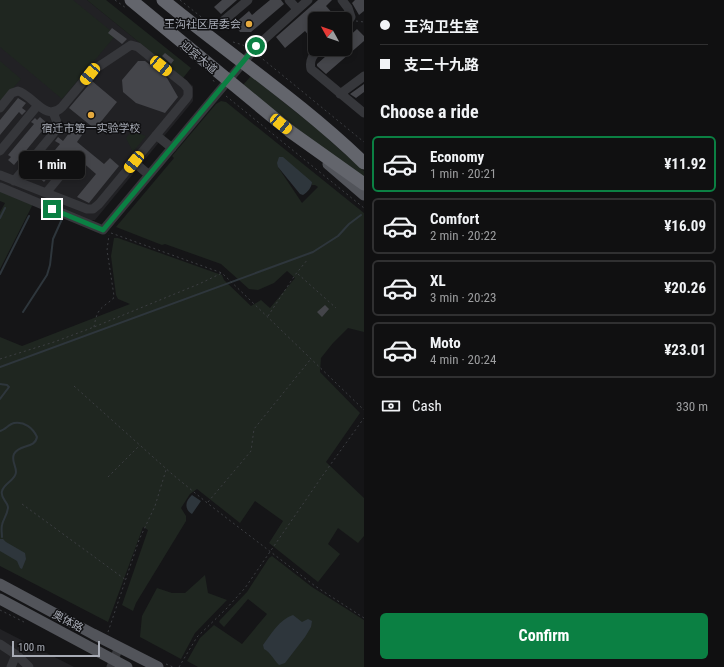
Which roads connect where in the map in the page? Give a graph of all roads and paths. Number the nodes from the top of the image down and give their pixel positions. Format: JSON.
{"nodes":[{"id":1,"x":131,"y":0,"type":"edge"},
{"id":2,"x":163,"y":0,"type":"edge"},
{"id":3,"x":180,"y":0,"type":"edge"},
{"id":4,"x":248,"y":0,"type":"edge"},
{"id":5,"x":289,"y":0,"type":"edge"},
{"id":6,"x":308,"y":0,"type":"edge"},
{"id":7,"x":342,"y":0,"type":"edge"},
{"id":8,"x":297,"y":9,"type":"junction"},
{"id":9,"x":349,"y":12,"type":"edge"},
{"id":10,"x":222,"y":22,"type":"dead end"},
{"id":11,"x":209,"y":24,"type":"dead end"},
{"id":12,"x":232,"y":42,"type":"dead end"},
{"id":13,"x":252,"y":52,"type":"junction"},
{"id":14,"x":314,"y":56,"type":"edge"},
{"id":15,"x":243,"y":62,"type":"junction"},
{"id":16,"x":364,"y":76,"type":"edge"},
{"id":17,"x":228,"y":80,"type":"junction"},
{"id":18,"x":340,"y":94,"type":"junction"},
{"id":19,"x":226,"y":96,"type":"dead end"},
{"id":20,"x":38,"y":105,"type":"junction"},
{"id":21,"x":0,"y":108,"type":"edge"},
{"id":22,"x":363,"y":110,"type":"edge"},
{"id":23,"x":306,"y":111,"type":"junction"},
{"id":24,"x":53,"y":112,"type":"junction"},
{"id":25,"x":291,"y":132,"type":"junction"},
{"id":26,"x":156,"y":135,"type":"junction"},
{"id":27,"x":364,"y":142,"type":"edge"},
{"id":28,"x":172,"y":148,"type":"junction"},
{"id":29,"x":0,"y":151,"type":"edge"},
{"id":30,"x":364,"y":154,"type":"edge"},
{"id":31,"x":74,"y":159,"type":"dead end"},
{"id":32,"x":134,"y":162,"type":"junction"},
{"id":33,"x":364,"y":163,"type":"edge"},
{"id":34,"x":0,"y":175,"type":"edge"},
{"id":35,"x":149,"y":175,"type":"junction"},
{"id":36,"x":14,"y":181,"type":"junction"},
{"id":37,"x":364,"y":184,"type":"edge"},
{"id":38,"x":0,"y":187,"type":"edge"},
{"id":39,"x":46,"y":193,"type":"junction"},
{"id":40,"x":364,"y":195,"type":"edge"},
{"id":41,"x":364,"y":208,"type":"edge"},
{"id":42,"x":106,"y":232,"type":"junction"},
{"id":43,"x":308,"y":259,"type":"dead end"},
{"id":44,"x":222,"y":273,"type":"junction"},
{"id":45,"x":297,"y":274,"type":"junction"},
{"id":46,"x":336,"y":308,"type":"dead end"},
{"id":47,"x":268,"y":317,"type":"junction"},
{"id":48,"x":94,"y":327,"type":"junction"},
{"id":49,"x":0,"y":359,"type":"edge"},
{"id":50,"x":311,"y":359,"type":"junction"},
{"id":51,"x":74,"y":386,"type":"dead end"},
{"id":52,"x":364,"y":410,"type":"edge"},
{"id":53,"x":364,"y":418,"type":"edge"},
{"id":54,"x":140,"y":445,"type":"junction"},
{"id":55,"x":167,"y":469,"type":"junction"},
{"id":56,"x":108,"y":477,"type":"dead end"},
{"id":57,"x":208,"y":503,"type":"junction"},
{"id":58,"x":22,"y":504,"type":"dead end"},
{"id":59,"x":270,"y":551,"type":"junction"},
{"id":60,"x":126,"y":580,"type":"junction"},
{"id":61,"x":0,"y":584,"type":"edge"},
{"id":62,"x":0,"y":599,"type":"edge"},
{"id":63,"x":364,"y":618,"type":"edge"},
{"id":64,"x":108,"y":633,"type":"dead end"},
{"id":65,"x":0,"y":644,"type":"edge"},
{"id":66,"x":119,"y":647,"type":"junction"},
{"id":67,"x":16,"y":654,"type":"junction"},
{"id":68,"x":113,"y":664,"type":"edge"},
{"id":69,"x":11,"y":667,"type":"edge"},
{"id":70,"x":29,"y":667,"type":"edge"},
{"id":71,"x":127,"y":667,"type":"edge"},
{"id":72,"x":158,"y":667,"type":"edge"},
{"id":73,"x":179,"y":667,"type":"edge"}],
"edges":[{"from":1,"to":17,"type":"highway","name":"迎宾大道"},
{"from":2,"to":15,"type":"highway","name":"迎宾大道"},
{"from":3,"to":11,"type":"path"},
{"from":4,"to":10,"type":"street"},
{"from":5,"to":8,"type":"street"},
{"from":6,"to":8,"type":"street"},
{"from":7,"to":9,"type":"street"},
{"from":8,"to":13,"type":"street"},
{"from":12,"to":13,"type":"path"},
{"from":13,"to":15,"type":"street"},
{"from":13,"to":27,"type":"path"},
{"from":14,"to":18,"type":"street"},
{"from":15,"to":17,"type":"street"},
{"from":15,"to":23,"type":"highway","name":"迎宾大道"},
{"from":16,"to":18,"type":"street"},
{"from":17,"to":25,"type":"highway","name":"迎宾大道"},
{"from":17,"to":28,"type":"street"},
{"from":18,"to":22,"type":"street"},
{"from":19,"to":41,"type":"path"},
{"from":20,"to":21,"type":"street"},
{"from":20,"to":24,"type":"street"},
{"from":20,"to":29,"type":"street"},
{"from":23,"to":30,"type":"main road"},
{"from":23,"to":33,"type":"highway","name":"迎宾大道"},
{"from":24,"to":26,"type":"street"},
{"from":24,"to":36,"type":"street"},
{"from":25,"to":37,"type":"highway","name":"迎宾大道"},
{"from":25,"to":40,"type":"main road"},
{"from":26,"to":28,"type":"street"},
{"from":26,"to":32,"type":"street"},
{"from":28,"to":35,"type":"street"},
{"from":31,"to":39,"type":"street"},
{"from":32,"to":35,"type":"street"},
{"from":32,"to":39,"type":"street"},
{"from":34,"to":36,"type":"street"},
{"from":35,"to":42,"type":"street"},
{"from":36,"to":39,"type":"street"},
{"from":38,"to":42,"type":"street"},
{"from":42,"to":44,"type":"path"},
{"from":42,"to":48,"type":"path"},
{"from":43,"to":45,"type":"path"},
{"from":44,"to":47,"type":"path"},
{"from":44,"to":48,"type":"path"},
{"from":45,"to":46,"type":"path"},
{"from":45,"to":47,"type":"path"},
{"from":47,"to":50,"type":"path"},
{"from":48,"to":49,"type":"path"},
{"from":50,"to":52,"type":"path"},
{"from":50,"to":57,"type":"path"},
{"from":51,"to":54,"type":"path"},
{"from":53,"to":59,"type":"path"},
{"from":54,"to":55,"type":"path"},
{"from":54,"to":56,"type":"path"},
{"from":55,"to":57,"type":"path"},
{"from":55,"to":60,"type":"path"},
{"from":57,"to":59,"type":"path"},
{"from":58,"to":60,"type":"path"},
{"from":59,"to":63,"type":"path"},
{"from":59,"to":73,"type":"path"},
{"from":60,"to":64,"type":"path"},
{"from":61,"to":66,"type":"main road","name":"奥体路"},
{"from":62,"to":68,"type":"main road","name":"奥体路"},
{"from":65,"to":67,"type":"street"},
{"from":66,"to":68,"type":"street"},
{"from":66,"to":72,"type":"main road","name":"奥体路"},
{"from":67,"to":69,"type":"street"},
{"from":67,"to":70,"type":"street"},
{"from":68,"to":71,"type":"main road","name":"奥体路"}]}
